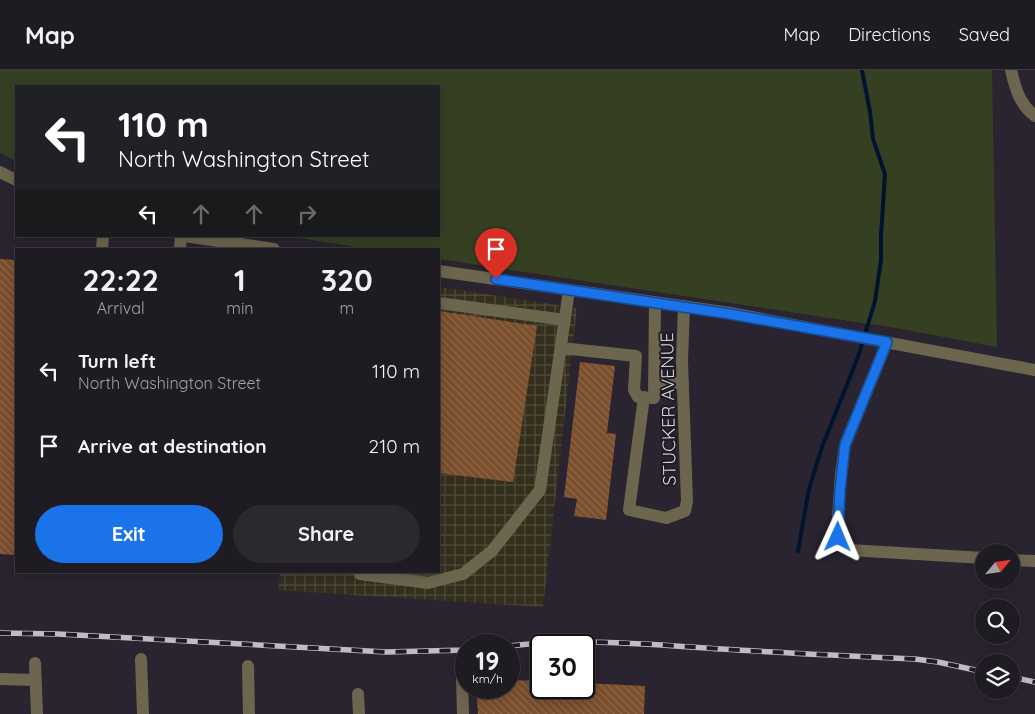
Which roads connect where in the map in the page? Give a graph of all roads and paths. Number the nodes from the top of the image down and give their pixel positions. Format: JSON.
{"nodes":[{"id":1,"x":1011,"y":70,"type":"edge"},
{"id":2,"x":1035,"y":116,"type":"edge"},
{"id":3,"x":0,"y":172,"type":"edge"},
{"id":4,"x":15,"y":180,"type":"edge"},
{"id":5,"x":189,"y":237,"type":"edge"},
{"id":6,"x":267,"y":248,"type":"edge"},
{"id":7,"x":440,"y":272,"type":"edge"},
{"id":8,"x":569,"y":290,"type":"junction"},
{"id":9,"x":655,"y":302,"type":"junction"},
{"id":10,"x":440,"y":303,"type":"edge"},
{"id":11,"x":684,"y":306,"type":"junction"},
{"id":12,"x":565,"y":320,"type":"junction"},
{"id":13,"x":887,"y":342,"type":"junction"},
{"id":14,"x":561,"y":348,"type":"junction"},
{"id":15,"x":1035,"y":370,"type":"edge"},
{"id":16,"x":654,"y":383,"type":"junction"},
{"id":17,"x":683,"y":383,"type":"junction"},
{"id":18,"x":644,"y":397,"type":"junction"},
{"id":19,"x":975,"y":557,"type":"edge"},
{"id":20,"x":1020,"y":561,"type":"edge"},
{"id":21,"x":1035,"y":562,"type":"edge"},
{"id":22,"x":360,"y":573,"type":"edge"},
{"id":23,"x":141,"y":659,"type":"dead end"},
{"id":24,"x":35,"y":664,"type":"dead end"},
{"id":25,"x":248,"y":666,"type":"dead end"},
{"id":26,"x":0,"y":679,"type":"edge"},
{"id":27,"x":35,"y":680,"type":"junction"},
{"id":28,"x":358,"y":694,"type":"dead end"},
{"id":29,"x":463,"y":699,"type":"edge"},
{"id":30,"x":37,"y":714,"type":"edge"},
{"id":31,"x":143,"y":714,"type":"edge"},
{"id":32,"x":249,"y":714,"type":"edge"},
{"id":33,"x":360,"y":714,"type":"edge"},
{"id":34,"x":463,"y":714,"type":"edge"}],
"edges":[{"from":1,"to":2,"type":"street"},
{"from":3,"to":4,"type":"street"},
{"from":5,"to":6,"type":"street"},
{"from":7,"to":8,"type":"street"},
{"from":8,"to":9,"type":"street"},
{"from":8,"to":12,"type":"street"},
{"from":9,"to":11,"type":"street"},
{"from":9,"to":16,"type":"street"},
{"from":10,"to":12,"type":"street"},
{"from":11,"to":13,"type":"street"},
{"from":11,"to":17,"type":"street","name":"STUCKER AVENUE"},
{"from":12,"to":14,"type":"street"},
{"from":13,"to":15,"type":"street"},
{"from":13,"to":19,"type":"street"},
{"from":14,"to":18,"type":"street"},
{"from":14,"to":22,"type":"street"},
{"from":16,"to":17,"type":"street"},
{"from":16,"to":18,"type":"street"},
{"from":17,"to":18,"type":"street","name":"STUCKER AVENUE"},
{"from":20,"to":21,"type":"street"},
{"from":23,"to":31,"type":"street"},
{"from":24,"to":27,"type":"street"},
{"from":25,"to":32,"type":"street"},
{"from":26,"to":27,"type":"street"},
{"from":27,"to":30,"type":"street"},
{"from":28,"to":33,"type":"street"},
{"from":29,"to":34,"type":"street"}]}
